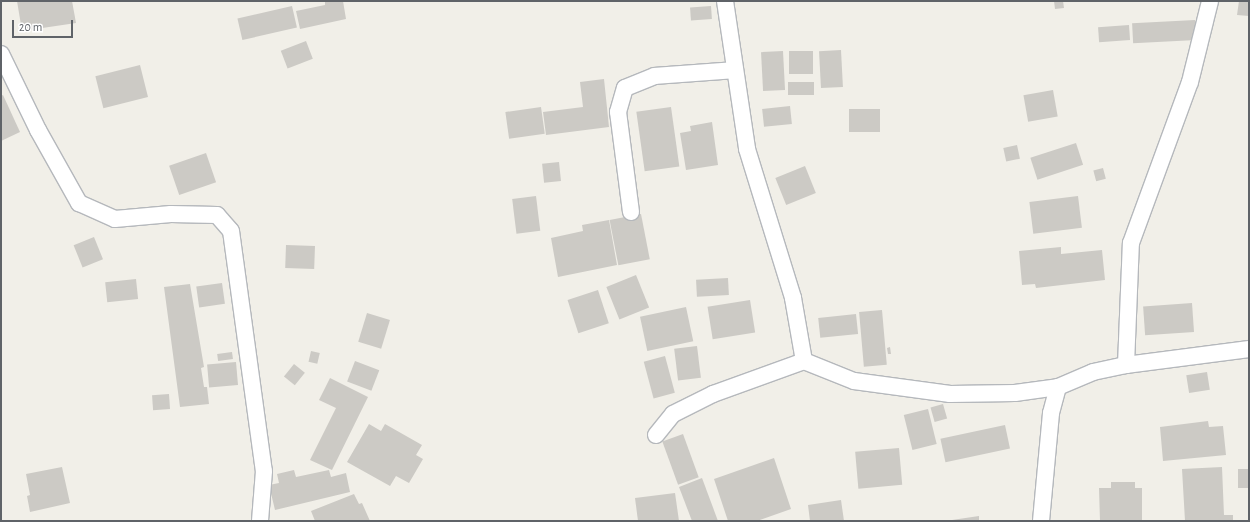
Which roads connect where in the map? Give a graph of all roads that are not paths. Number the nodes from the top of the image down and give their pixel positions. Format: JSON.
{"nodes":[{"id":1,"x":725,"y":1,"type":"edge"},
{"id":2,"x":1210,"y":1,"type":"edge"},
{"id":3,"x":1,"y":54,"type":"edge"},
{"id":4,"x":735,"y":70,"type":"junction"},
{"id":5,"x":631,"y":212,"type":"dead end"},
{"id":6,"x":1249,"y":349,"type":"edge"},
{"id":7,"x":804,"y":361,"type":"junction"},
{"id":8,"x":1126,"y":365,"type":"junction"},
{"id":9,"x":1058,"y":387,"type":"junction"},
{"id":10,"x":656,"y":435,"type":"dead end"},
{"id":11,"x":260,"y":521,"type":"edge"},
{"id":12,"x":1041,"y":521,"type":"edge"}],
"edges":[{"from":1,"to":4,"type":"street"},
{"from":2,"to":8,"type":"street"},
{"from":3,"to":11,"type":"street"},
{"from":4,"to":5,"type":"street"},
{"from":4,"to":7,"type":"street"},
{"from":6,"to":8,"type":"street"},
{"from":7,"to":9,"type":"street"},
{"from":7,"to":10,"type":"street"},
{"from":8,"to":9,"type":"street"},
{"from":9,"to":12,"type":"street"}]}
